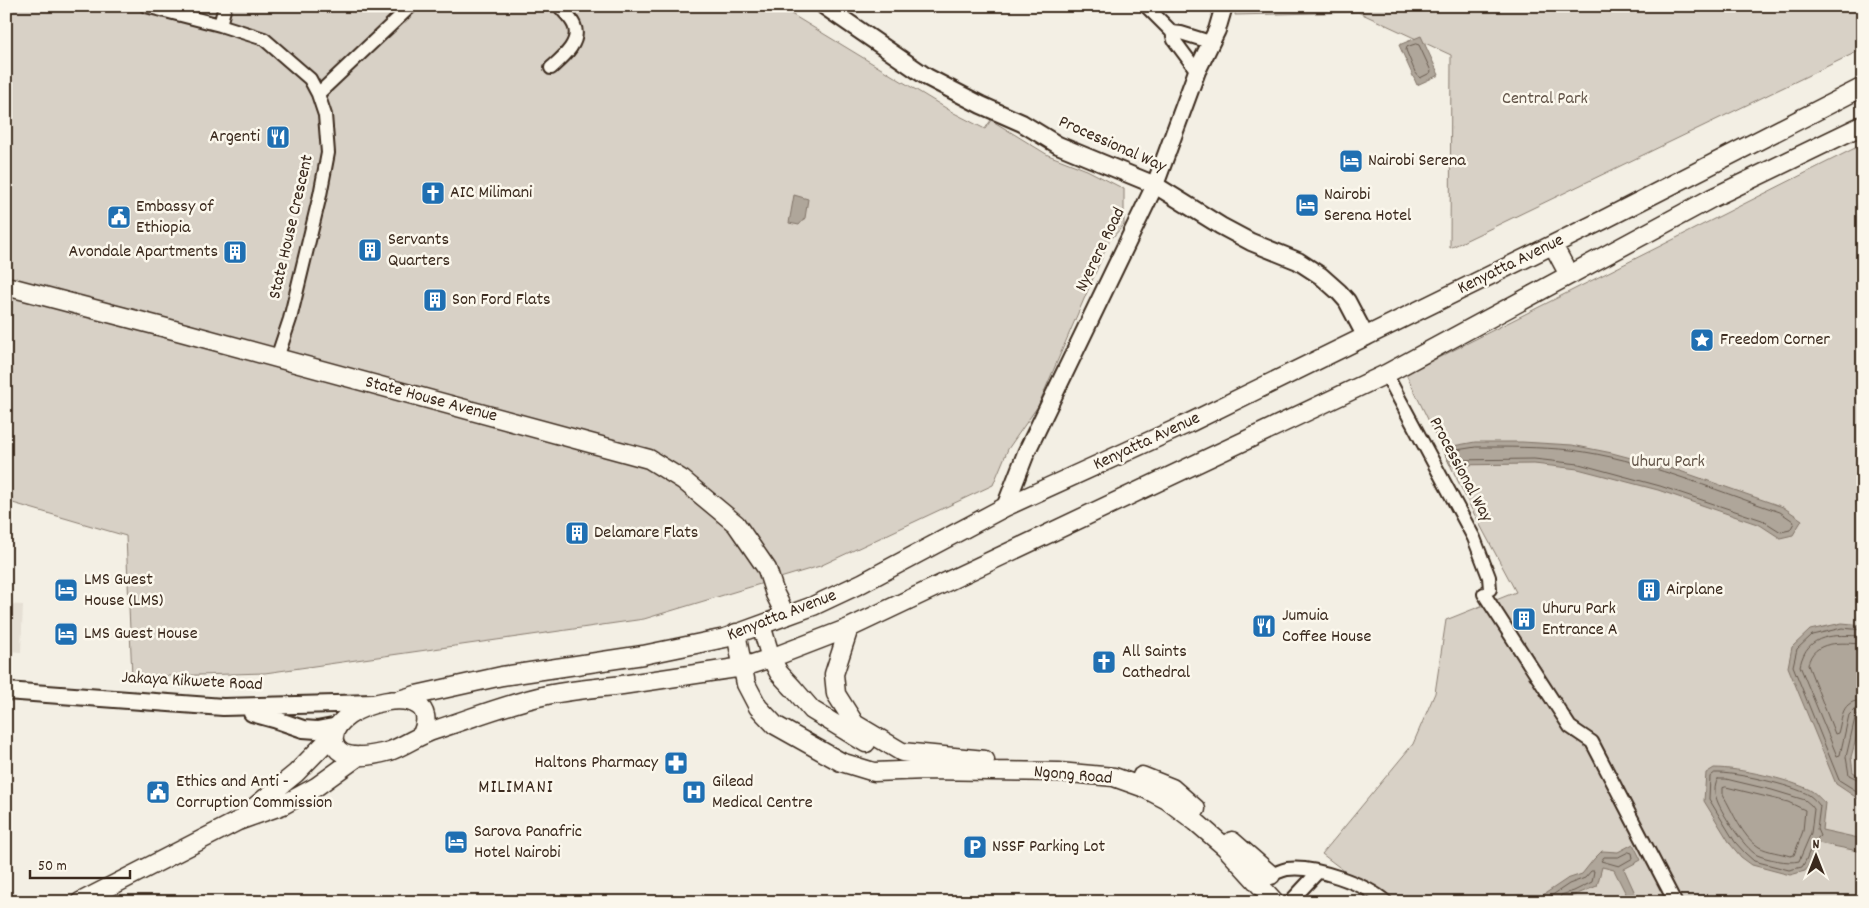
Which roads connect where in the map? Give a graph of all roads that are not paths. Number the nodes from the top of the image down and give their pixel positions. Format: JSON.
{"nodes":[{"id":1,"x":146,"y":6,"type":"edge"},
{"id":2,"x":225,"y":6,"type":"edge"},
{"id":3,"x":411,"y":6,"type":"edge"},
{"id":4,"x":559,"y":6,"type":"edge"},
{"id":5,"x":824,"y":6,"type":"edge"},
{"id":6,"x":1146,"y":6,"type":"edge"},
{"id":7,"x":1224,"y":6,"type":"edge"},
{"id":8,"x":220,"y":25,"type":"junction"},
{"id":9,"x":1172,"y":32,"type":"junction"},
{"id":10,"x":1210,"y":42,"type":"junction"},
{"id":11,"x":551,"y":68,"type":"dead end"},
{"id":12,"x":1197,"y":71,"type":"junction"},
{"id":13,"x":1863,"y":87,"type":"edge"},
{"id":14,"x":318,"y":94,"type":"junction"},
{"id":15,"x":1863,"y":125,"type":"edge"},
{"id":16,"x":1155,"y":185,"type":"junction"},
{"id":17,"x":1553,"y":245,"type":"junction"},
{"id":18,"x":1569,"y":275,"type":"junction"},
{"id":19,"x":6,"y":286,"type":"edge"},
{"id":20,"x":1366,"y":337,"type":"junction"},
{"id":21,"x":277,"y":358,"type":"junction"},
{"id":22,"x":1386,"y":374,"type":"junction"},
{"id":23,"x":1005,"y":507,"type":"junction"},
{"id":24,"x":786,"y":616,"type":"junction"},
{"id":25,"x":761,"y":625,"type":"junction"},
{"id":26,"x":849,"y":628,"type":"junction"},
{"id":27,"x":736,"y":633,"type":"junction"},
{"id":28,"x":771,"y":658,"type":"junction"},
{"id":29,"x":593,"y":663,"type":"junction"},
{"id":30,"x":743,"y":667,"type":"junction"},
{"id":31,"x":597,"y":688,"type":"junction"},
{"id":32,"x":6,"y":691,"type":"edge"},
{"id":33,"x":399,"y":700,"type":"junction"},
{"id":34,"x":376,"y":703,"type":"junction"},
{"id":35,"x":223,"y":707,"type":"junction"},
{"id":36,"x":336,"y":730,"type":"junction"},
{"id":37,"x":422,"y":734,"type":"junction"},
{"id":38,"x":359,"y":756,"type":"junction"},
{"id":39,"x":914,"y":770,"type":"junction"},
{"id":40,"x":238,"y":821,"type":"junction"},
{"id":41,"x":1318,"y":872,"type":"junction"},
{"id":42,"x":1264,"y":878,"type":"junction"},
{"id":43,"x":80,"y":902,"type":"edge"},
{"id":44,"x":1276,"y":902,"type":"edge"},
{"id":45,"x":1290,"y":902,"type":"edge"},
{"id":46,"x":1386,"y":902,"type":"edge"},
{"id":47,"x":1675,"y":902,"type":"edge"}],
"edges":[{"from":1,"to":8,"type":"street","name":"State House Crescent"},
{"from":2,"to":8,"type":"street"},
{"from":3,"to":14,"type":"street"},
{"from":4,"to":11,"type":"street"},
{"from":5,"to":16,"type":"street","name":"Processional Way"},
{"from":6,"to":9,"type":"street"},
{"from":7,"to":10,"type":"street","name":"Nyerere Road"},
{"from":8,"to":14,"type":"street","name":"State House Crescent"},
{"from":9,"to":10,"type":"street"},
{"from":9,"to":12,"type":"street"},
{"from":10,"to":12,"type":"street","name":"Nyerere Road"},
{"from":12,"to":16,"type":"street","name":"Nyerere Road"},
{"from":13,"to":17,"type":"main road","name":"Kenyatta Avenue"},
{"from":14,"to":21,"type":"street","name":"State House Crescent"},
{"from":15,"to":18,"type":"main road","name":"Kenyatta Avenue"},
{"from":16,"to":20,"type":"street","name":"Processional Way"},
{"from":16,"to":23,"type":"street","name":"Nyerere Road"},
{"from":17,"to":18,"type":"main road"},
{"from":17,"to":20,"type":"main road","name":"Kenyatta Avenue"},
{"from":18,"to":22,"type":"main road","name":"Kenyatta Avenue"},
{"from":19,"to":21,"type":"main road","name":"State House Avenue"},
{"from":20,"to":23,"type":"main road","name":"Kenyatta Avenue"},
{"from":21,"to":24,"type":"main road","name":"State House Avenue"},
{"from":22,"to":26,"type":"main road","name":"Kenyatta Avenue"},
{"from":22,"to":47,"type":"street","name":"Processional Way"},
{"from":23,"to":24,"type":"main road","name":"Kenyatta Avenue"},
{"from":24,"to":25,"type":"main road","name":"Kenyatta Avenue"},
{"from":25,"to":27,"type":"main road","name":"Kenyatta Avenue"},
{"from":25,"to":28,"type":"main road","name":"Ngong Road"},
{"from":26,"to":28,"type":"main road","name":"Kenyatta Avenue"},
{"from":26,"to":42,"type":"main road"},
{"from":27,"to":29,"type":"main road","name":"Kenyatta Avenue"},
{"from":27,"to":30,"type":"main road","name":"Ngong Road"},
{"from":28,"to":30,"type":"main road","name":"Kenyatta Avenue"},
{"from":28,"to":39,"type":"main road","name":"Ngong Road"},
{"from":29,"to":31,"type":"main road"},
{"from":29,"to":33,"type":"main road","name":"Kenyatta Avenue"},
{"from":30,"to":31,"type":"main road","name":"Kenyatta Avenue"},
{"from":30,"to":39,"type":"main road","name":"Ngong Road"},
{"from":31,"to":37,"type":"main road","name":"Kenyatta Avenue"},
{"from":32,"to":35,"type":"street","name":"Jakaya Kikwete Road"},
{"from":33,"to":34,"type":"main road","name":"Kenyatta Avenue"},
{"from":33,"to":37,"type":"main road"},
{"from":34,"to":35,"type":"street","name":"Jakaya Kikwete Road"},
{"from":34,"to":36,"type":"main road","name":"Kenyatta Avenue"},
{"from":35,"to":36,"type":"street"},
{"from":36,"to":38,"type":"main road"},
{"from":36,"to":40,"type":"main road","name":"Kenyatta Avenue"},
{"from":37,"to":38,"type":"main road","name":"Kenyatta Avenue"},
{"from":38,"to":40,"type":"main road"},
{"from":39,"to":42,"type":"main road","name":"Ngong Road"},
{"from":40,"to":43,"type":"main road"},
{"from":41,"to":42,"type":"street"},
{"from":41,"to":45,"type":"street"},
{"from":41,"to":46,"type":"street"},
{"from":42,"to":44,"type":"main road","name":"Ngong Road"}]}
